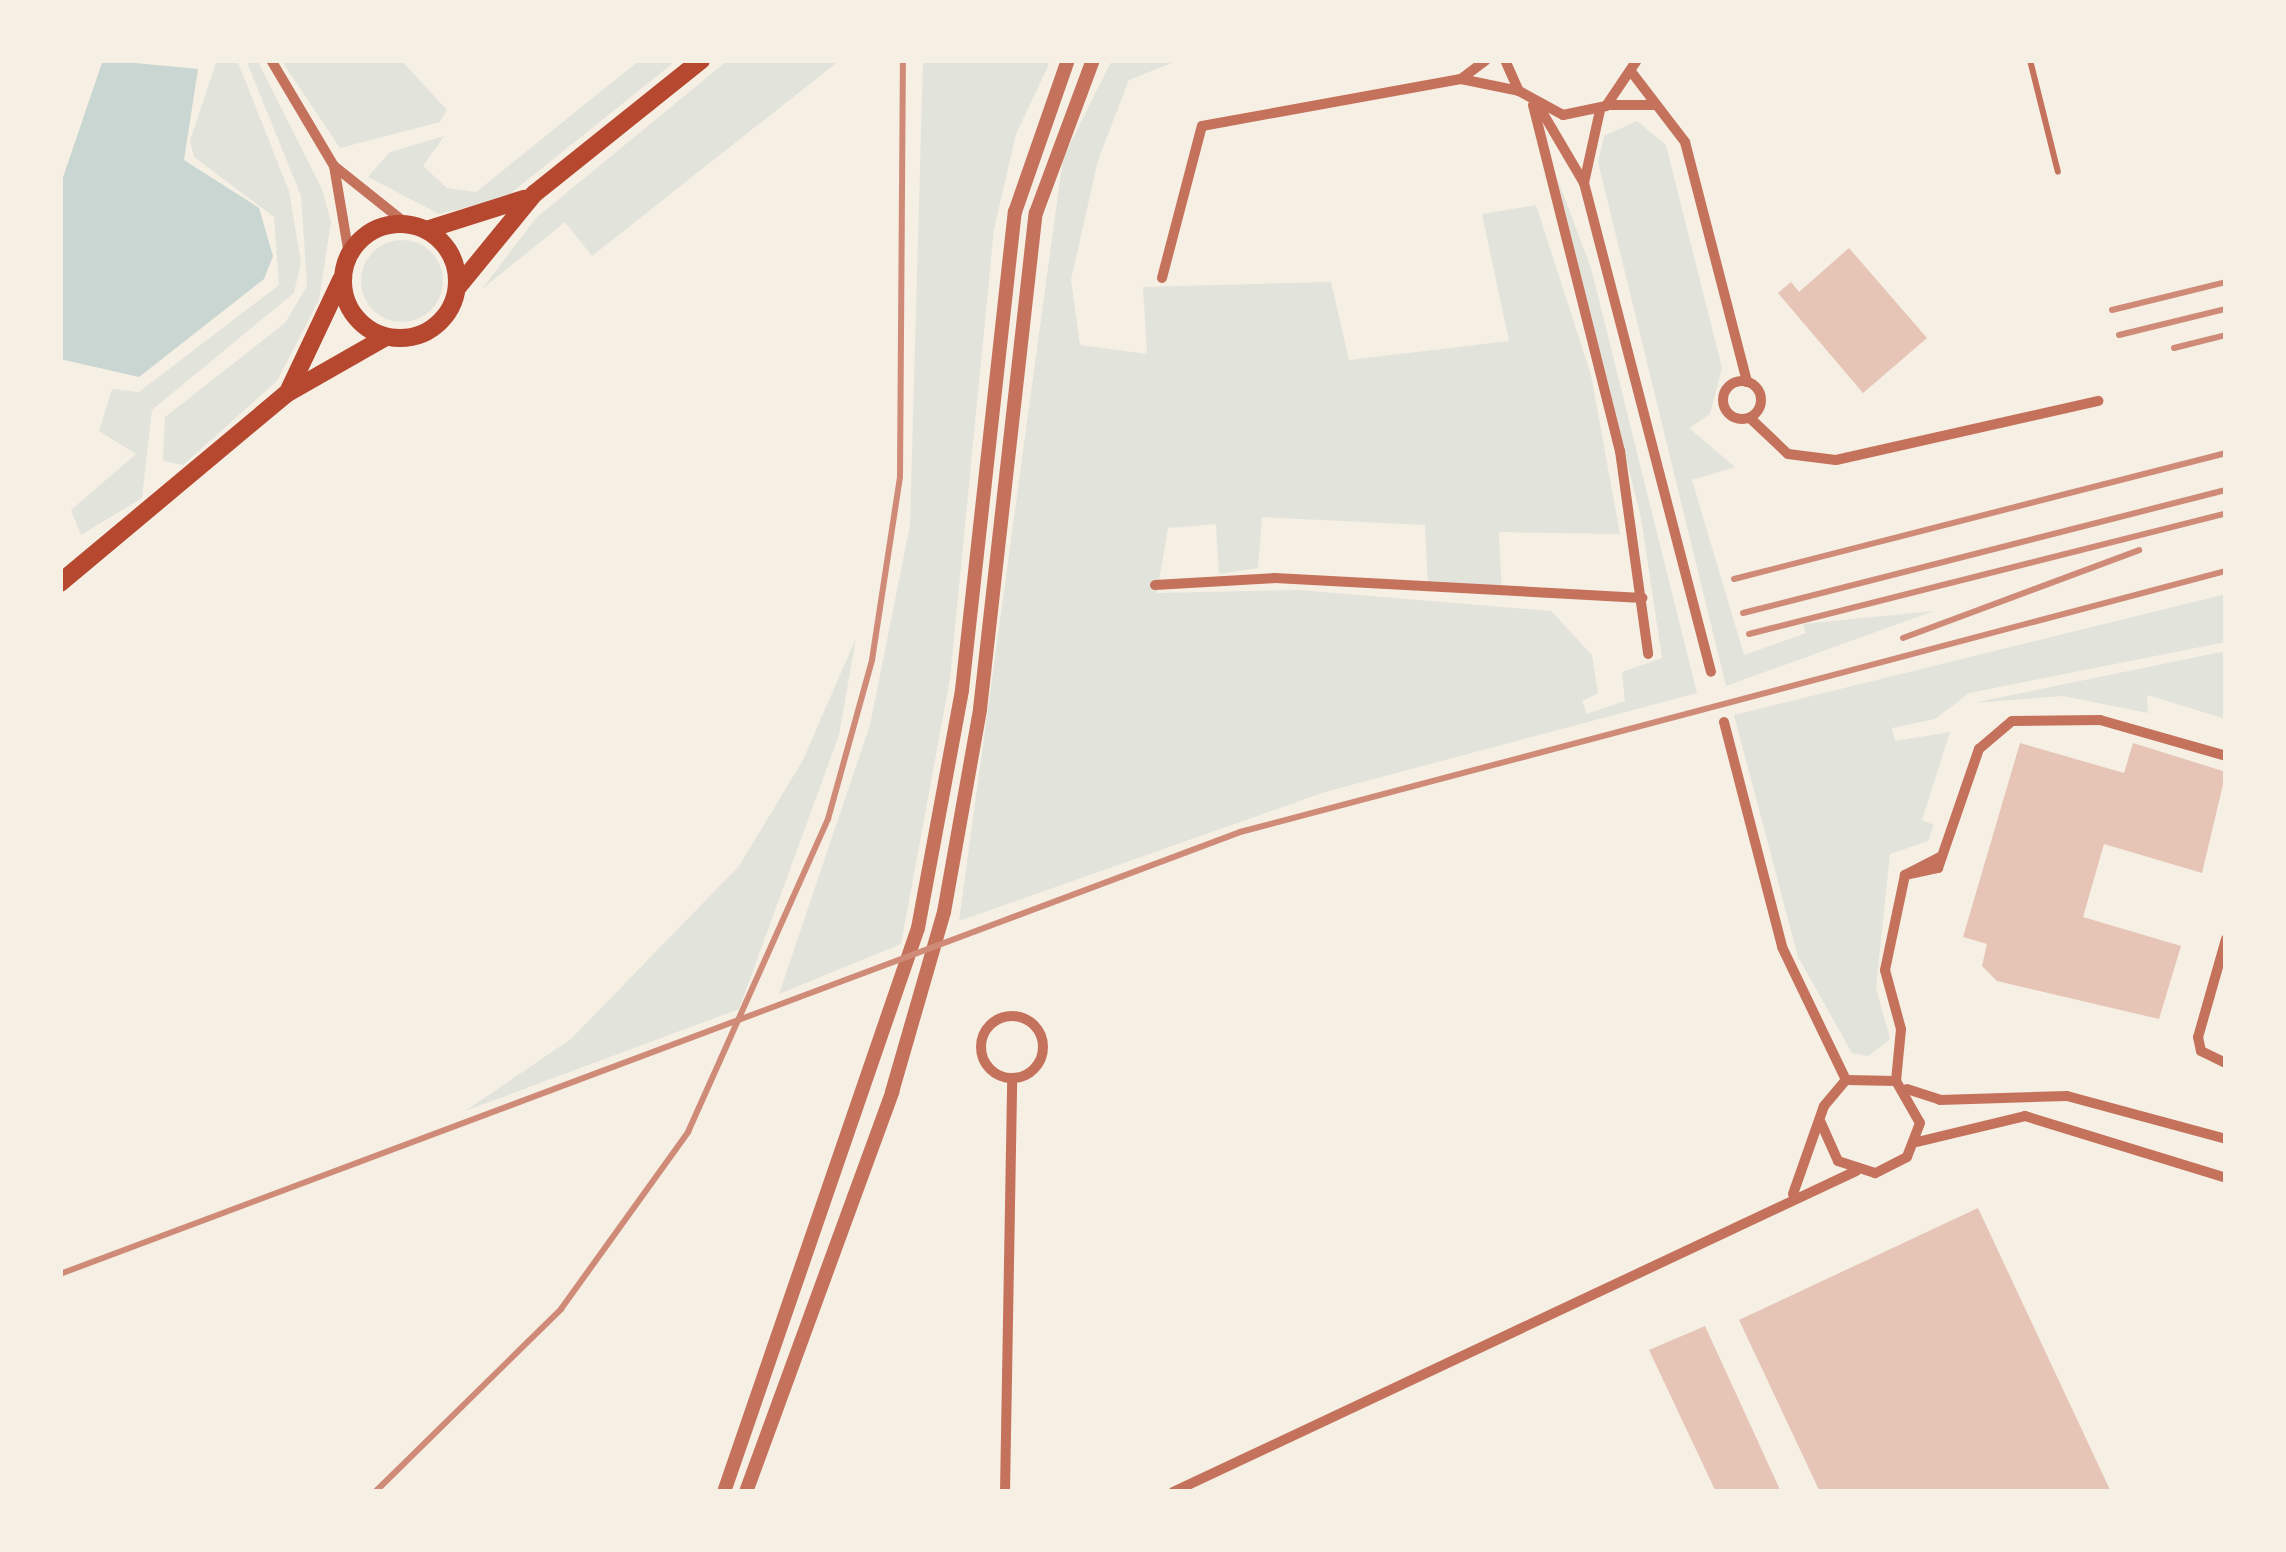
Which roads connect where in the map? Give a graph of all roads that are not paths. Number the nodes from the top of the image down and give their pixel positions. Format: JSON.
{"nodes":[{"id":1,"x":271,"y":60,"type":"edge"},
{"id":2,"x":701,"y":60,"type":"edge"},
{"id":3,"x":1069,"y":60,"type":"edge"},
{"id":4,"x":1093,"y":60,"type":"edge"},
{"id":5,"x":1486,"y":60,"type":"edge"},
{"id":6,"x":1505,"y":60,"type":"edge"},
{"id":7,"x":2030,"y":60,"type":"edge"},
{"id":8,"x":1636,"y":64,"type":"edge"},
{"id":9,"x":1461,"y":79,"type":"junction"},
{"id":10,"x":1519,"y":91,"type":"junction"},
{"id":11,"x":1656,"y":105,"type":"junction"},
{"id":12,"x":1537,"y":107,"type":"junction"},
{"id":13,"x":1603,"y":108,"type":"junction"},
{"id":14,"x":334,"y":166,"type":"junction"},
{"id":15,"x":2058,"y":172,"type":"dead end"},
{"id":16,"x":1584,"y":182,"type":"junction"},
{"id":17,"x":534,"y":194,"type":"junction"},
{"id":18,"x":417,"y":228,"type":"junction"},
{"id":19,"x":347,"y":262,"type":"junction"},
{"id":20,"x":1162,"y":278,"type":"dead end"},
{"id":21,"x":457,"y":288,"type":"junction"},
{"id":22,"x":386,"y":337,"type":"junction"},
{"id":23,"x":1741,"y":361,"type":"junction"},
{"id":24,"x":1747,"y":382,"type":"junction"},
{"id":25,"x":1732,"y":384,"type":"junction"},
{"id":26,"x":286,"y":394,"type":"junction"},
{"id":27,"x":2098,"y":401,"type":"dead end"},
{"id":28,"x":1755,"y":420,"type":"junction"},
{"id":29,"x":60,"y":584,"type":"edge"},
{"id":30,"x":1155,"y":585,"type":"dead end"},
{"id":31,"x":1642,"y":598,"type":"junction"},
{"id":32,"x":1648,"y":654,"type":"dead end"},
{"id":33,"x":1711,"y":672,"type":"dead end"},
{"id":34,"x":1724,"y":722,"type":"dead end"},
{"id":35,"x":2226,"y":756,"type":"edge"},
{"id":36,"x":2226,"y":939,"type":"edge"},
{"id":37,"x":2226,"y":1063,"type":"edge"},
{"id":38,"x":1012,"y":1079,"type":"junction"},
{"id":39,"x":1846,"y":1080,"type":"junction"},
{"id":40,"x":1901,"y":1085,"type":"junction"},
{"id":41,"x":1821,"y":1123,"type":"junction"},
{"id":42,"x":2226,"y":1139,"type":"edge"},
{"id":43,"x":1917,"y":1142,"type":"junction"},
{"id":44,"x":1856,"y":1171,"type":"junction"},
{"id":45,"x":2226,"y":1178,"type":"edge"},
{"id":46,"x":1791,"y":1196,"type":"junction"},
{"id":47,"x":724,"y":1492,"type":"edge"},
{"id":48,"x":746,"y":1492,"type":"edge"},
{"id":49,"x":1005,"y":1492,"type":"edge"},
{"id":50,"x":1173,"y":1492,"type":"edge"}],
"edges":[{"from":1,"to":14,"type":"street"},
{"from":2,"to":17,"type":"highway"},
{"from":3,"to":47,"type":"street"},
{"from":4,"to":48,"type":"street"},
{"from":5,"to":9,"type":"street"},
{"from":6,"to":10,"type":"street"},
{"from":7,"to":15,"type":"lane"},
{"from":8,"to":11,"type":"street"},
{"from":8,"to":13,"type":"street"},
{"from":9,"to":10,"type":"street"},
{"from":9,"to":20,"type":"street"},
{"from":10,"to":12,"type":"street"},
{"from":11,"to":13,"type":"street"},
{"from":11,"to":23,"type":"street"},
{"from":12,"to":13,"type":"street"},
{"from":12,"to":16,"type":"street"},
{"from":12,"to":31,"type":"street"},
{"from":13,"to":16,"type":"street"},
{"from":14,"to":18,"type":"street"},
{"from":14,"to":19,"type":"street"},
{"from":16,"to":33,"type":"street"},
{"from":17,"to":18,"type":"highway"},
{"from":17,"to":21,"type":"highway"},
{"from":18,"to":19,"type":"highway"},
{"from":18,"to":21,"type":"highway"},
{"from":19,"to":22,"type":"highway"},
{"from":19,"to":26,"type":"highway"},
{"from":21,"to":22,"type":"highway"},
{"from":22,"to":26,"type":"highway"},
{"from":23,"to":24,"type":"street"},
{"from":23,"to":25,"type":"street"},
{"from":24,"to":25,"type":"street"},
{"from":24,"to":28,"type":"street"},
{"from":25,"to":28,"type":"street"},
{"from":26,"to":29,"type":"highway"},
{"from":27,"to":28,"type":"street"},
{"from":30,"to":31,"type":"street"},
{"from":31,"to":32,"type":"street"},
{"from":34,"to":39,"type":"street"},
{"from":35,"to":40,"type":"street"},
{"from":36,"to":37,"type":"street"},
{"from":38,"to":38,"type":"street"},
{"from":38,"to":49,"type":"street"},
{"from":39,"to":40,"type":"street"},
{"from":39,"to":41,"type":"street"},
{"from":40,"to":42,"type":"street"},
{"from":40,"to":43,"type":"street"},
{"from":41,"to":44,"type":"street"},
{"from":41,"to":46,"type":"street"},
{"from":43,"to":44,"type":"street"},
{"from":43,"to":45,"type":"street"},
{"from":44,"to":46,"type":"street"},
{"from":46,"to":50,"type":"street"}]}
